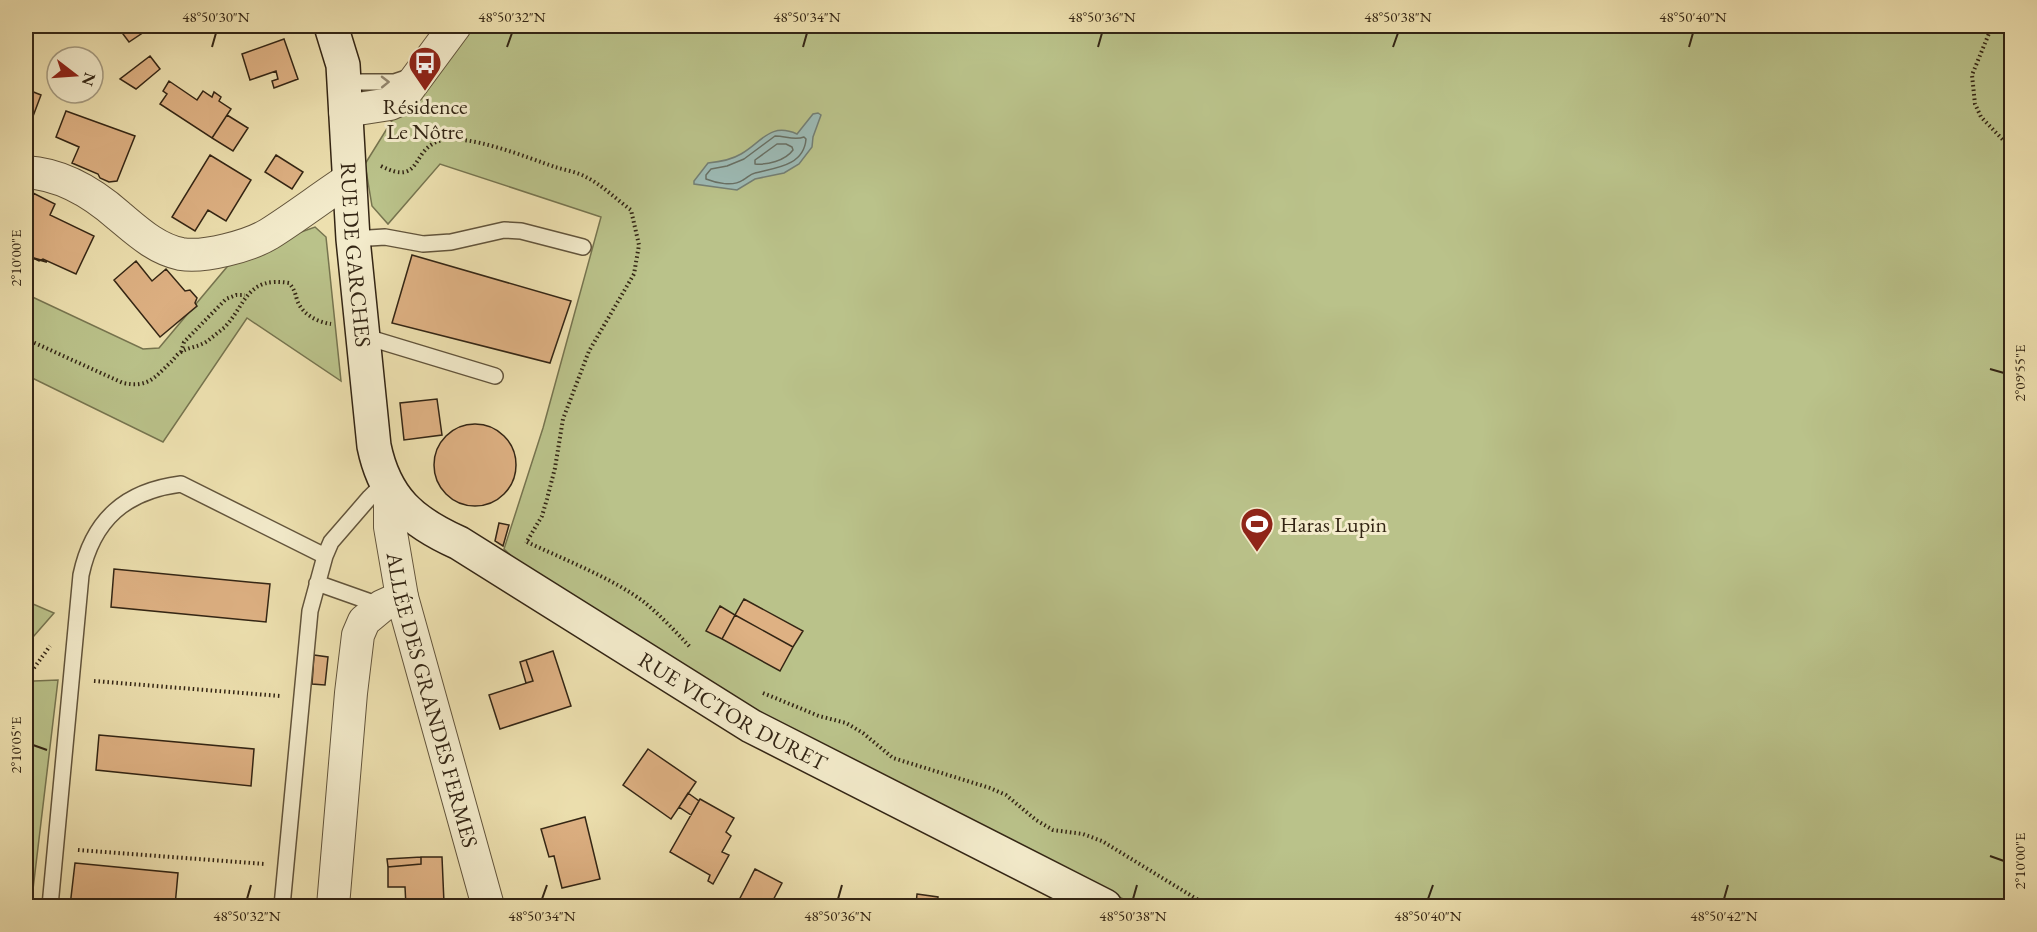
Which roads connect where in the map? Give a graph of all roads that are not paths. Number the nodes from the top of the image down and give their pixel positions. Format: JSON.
{"nodes":[{"id":1,"x":331,"y":26,"type":"edge"},
{"id":2,"x":436,"y":26,"type":"edge"},
{"id":3,"x":455,"y":26,"type":"edge"},
{"id":4,"x":424,"y":65,"type":"junction"},
{"id":5,"x":344,"y":97,"type":"junction"},
{"id":6,"x":348,"y":171,"type":"junction"},
{"id":7,"x":26,"y":172,"type":"edge"},
{"id":8,"x":353,"y":238,"type":"junction"},
{"id":9,"x":584,"y":247,"type":"dead end"},
{"id":10,"x":361,"y":328,"type":"junction"},
{"id":11,"x":495,"y":376,"type":"dead end"},
{"id":12,"x":388,"y":487,"type":"junction"},
{"id":13,"x":325,"y":556,"type":"junction"},
{"id":14,"x":317,"y":583,"type":"junction"},
{"id":15,"x":392,"y":601,"type":"junction"},
{"id":16,"x":50,"y":906,"type":"edge"},
{"id":17,"x":282,"y":906,"type":"edge"},
{"id":18,"x":333,"y":906,"type":"edge"},
{"id":19,"x":488,"y":906,"type":"edge"},
{"id":20,"x":1105,"y":906,"type":"edge"}],
"edges":[{"from":1,"to":5,"type":"street","name":"RUE DE GARCHES"},
{"from":2,"to":4,"type":"street"},
{"from":3,"to":4,"type":"street"},
{"from":5,"to":4,"type":"street","one_way":true},
{"from":5,"to":6,"type":"street","name":"RUE DE GARCHES"},
{"from":6,"to":7,"type":"street"},
{"from":6,"to":8,"type":"street","name":"RUE DE GARCHES"},
{"from":8,"to":9,"type":"lane"},
{"from":8,"to":10,"type":"street","name":"RUE DE GARCHES"},
{"from":10,"to":11,"type":"lane"},
{"from":10,"to":12,"type":"street","name":"RUE DE GARCHES"},
{"from":12,"to":13,"type":"lane"},
{"from":12,"to":15,"type":"street","name":"ALLÉE DES GRANDES FERMES"},
{"from":12,"to":20,"type":"street","name":"RUE VICTOR DURET"},
{"from":13,"to":14,"type":"lane"},
{"from":13,"to":16,"type":"lane"},
{"from":14,"to":15,"type":"lane"},
{"from":14,"to":17,"type":"lane"},
{"from":15,"to":18,"type":"street"},
{"from":15,"to":19,"type":"street","name":"ALLÉE DES GRANDES FERMES"}]}
